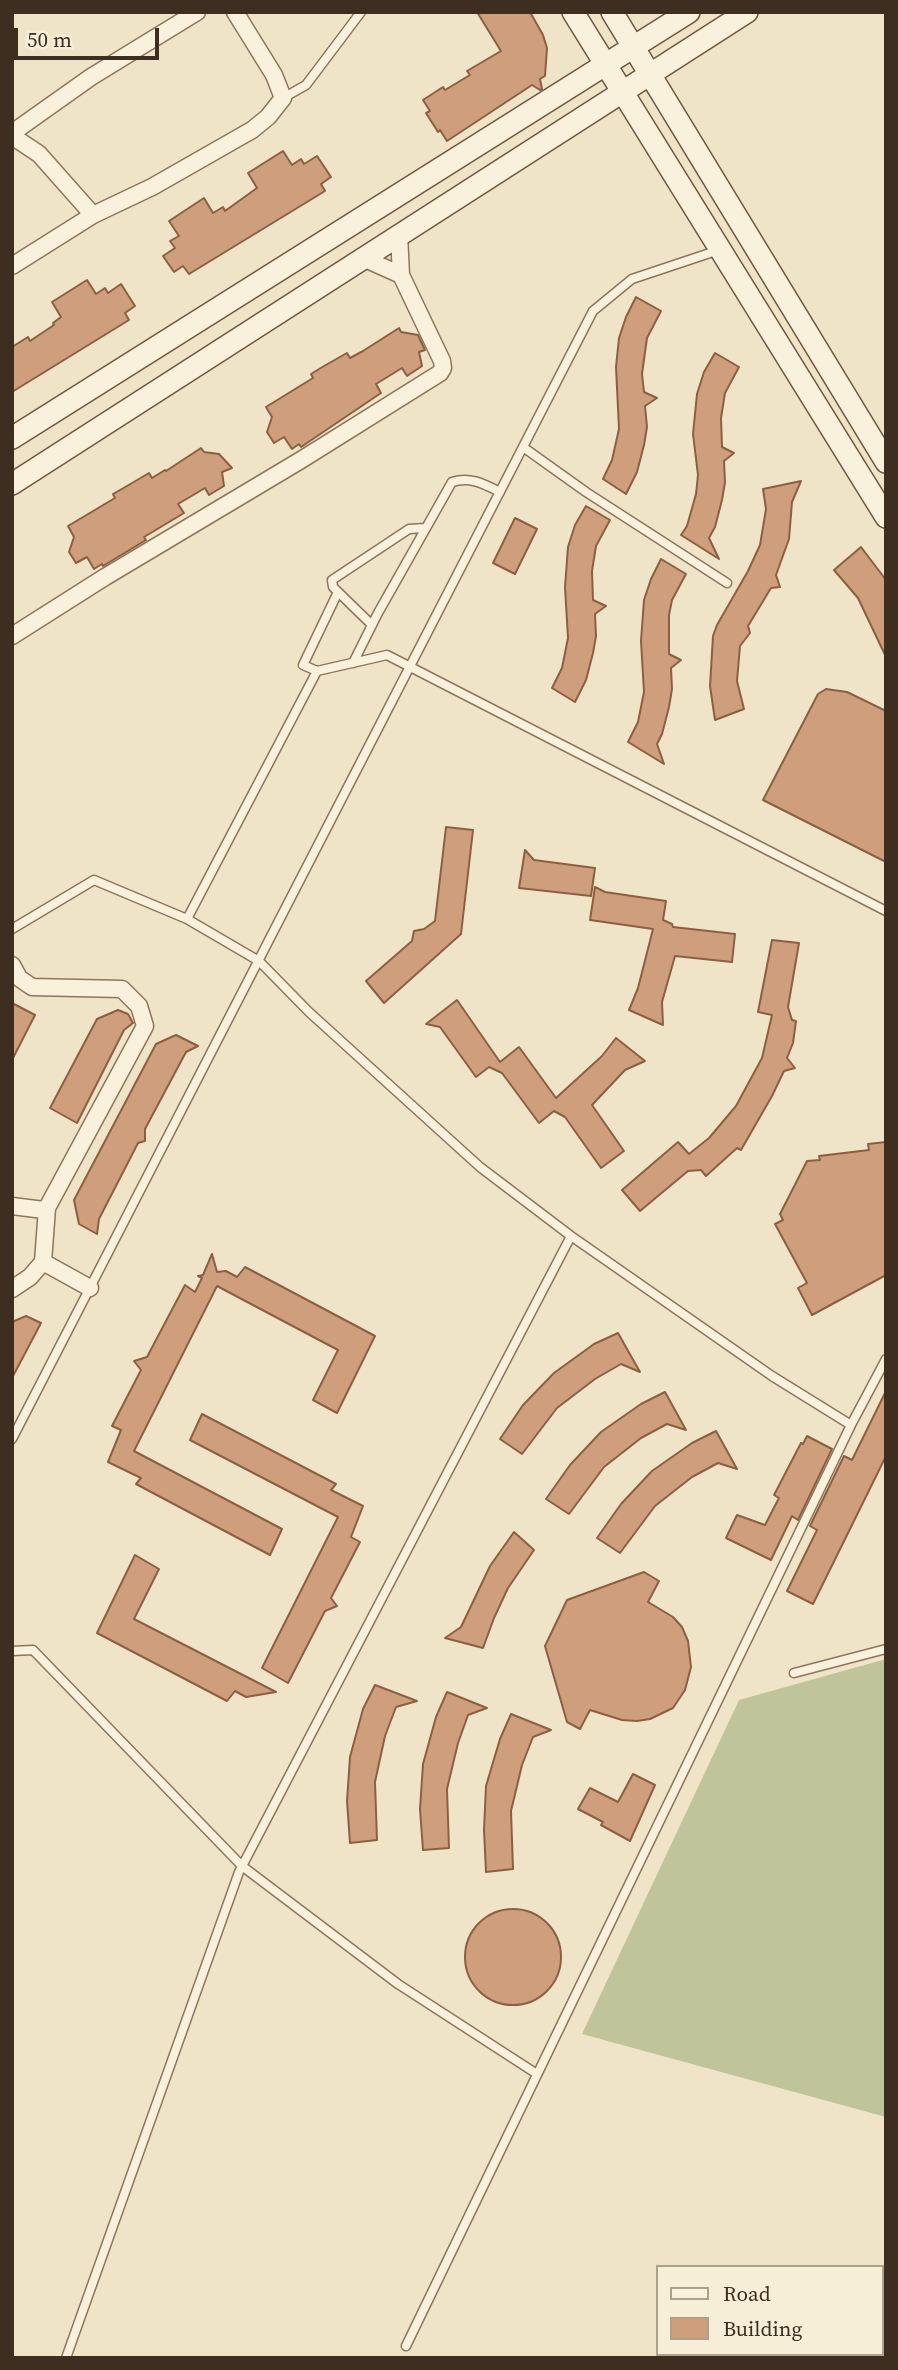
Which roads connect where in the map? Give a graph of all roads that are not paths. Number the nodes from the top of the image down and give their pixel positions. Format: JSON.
{"nodes":[{"id":1,"x":197,"y":12,"type":"edge"},
{"id":2,"x":361,"y":12,"type":"edge"},
{"id":3,"x":573,"y":12,"type":"edge"},
{"id":4,"x":612,"y":12,"type":"edge"},
{"id":5,"x":689,"y":12,"type":"edge"},
{"id":6,"x":747,"y":12,"type":"edge"},
{"id":7,"x":242,"y":15,"type":"edge"},
{"id":8,"x":633,"y":48,"type":"junction"},
{"id":9,"x":606,"y":64,"type":"junction"},
{"id":10,"x":649,"y":75,"type":"junction"},
{"id":11,"x":622,"y":92,"type":"junction"},
{"id":12,"x":283,"y":98,"type":"junction"},
{"id":13,"x":12,"y":134,"type":"edge"},
{"id":14,"x":93,"y":215,"type":"junction"},
{"id":15,"x":399,"y":235,"type":"junction"},
{"id":16,"x":719,"y":250,"type":"junction"},
{"id":17,"x":363,"y":258,"type":"junction"},
{"id":18,"x":12,"y":266,"type":"edge"},
{"id":19,"x":401,"y":275,"type":"junction"},
{"id":20,"x":12,"y":438,"type":"edge"},
{"id":21,"x":523,"y":447,"type":"junction"},
{"id":22,"x":886,"y":462,"type":"edge"},
{"id":23,"x":12,"y":484,"type":"edge"},
{"id":24,"x":500,"y":492,"type":"junction"},
{"id":25,"x":886,"y":517,"type":"edge"},
{"id":26,"x":425,"y":528,"type":"junction"},
{"id":27,"x":727,"y":583,"type":"dead end"},
{"id":28,"x":338,"y":592,"type":"junction"},
{"id":29,"x":372,"y":625,"type":"junction"},
{"id":30,"x":12,"y":636,"type":"edge"},
{"id":31,"x":353,"y":663,"type":"junction"},
{"id":32,"x":410,"y":667,"type":"junction"},
{"id":33,"x":317,"y":671,"type":"junction"},
{"id":34,"x":886,"y":911,"type":"edge"},
{"id":35,"x":187,"y":919,"type":"junction"},
{"id":36,"x":12,"y":929,"type":"edge"},
{"id":37,"x":259,"y":961,"type":"junction"},
{"id":38,"x":15,"y":974,"type":"edge"},
{"id":39,"x":12,"y":1206,"type":"edge"},
{"id":40,"x":47,"y":1208,"type":"junction"},
{"id":41,"x":570,"y":1236,"type":"junction"},
{"id":42,"x":43,"y":1262,"type":"junction"},
{"id":43,"x":90,"y":1288,"type":"junction"},
{"id":44,"x":12,"y":1289,"type":"edge"},
{"id":45,"x":886,"y":1359,"type":"edge"},
{"id":46,"x":851,"y":1425,"type":"junction"},
{"id":47,"x":12,"y":1439,"type":"edge"},
{"id":48,"x":886,"y":1649,"type":"edge"},
{"id":49,"x":12,"y":1651,"type":"edge"},
{"id":50,"x":794,"y":1673,"type":"dead end"},
{"id":51,"x":242,"y":1866,"type":"junction"},
{"id":52,"x":537,"y":2074,"type":"junction"},
{"id":53,"x":406,"y":2346,"type":"dead end"},
{"id":54,"x":66,"y":2358,"type":"edge"}],
"edges":[{"from":1,"to":13,"type":"street"},
{"from":2,"to":12,"type":"lane"},
{"from":3,"to":9,"type":"main road"},
{"from":4,"to":8,"type":"main road"},
{"from":5,"to":8,"type":"main road"},
{"from":6,"to":10,"type":"main road"},
{"from":7,"to":12,"type":"street"},
{"from":8,"to":9,"type":"main road"},
{"from":8,"to":10,"type":"main road"},
{"from":9,"to":11,"type":"main road"},
{"from":9,"to":20,"type":"main road"},
{"from":10,"to":11,"type":"main road"},
{"from":10,"to":22,"type":"main road"},
{"from":11,"to":15,"type":"main road"},
{"from":11,"to":16,"type":"main road"},
{"from":12,"to":14,"type":"street"},
{"from":13,"to":14,"type":"street"},
{"from":14,"to":18,"type":"street"},
{"from":15,"to":17,"type":"main road"},
{"from":15,"to":19,"type":"street"},
{"from":16,"to":21,"type":"lane"},
{"from":16,"to":25,"type":"main road"},
{"from":17,"to":19,"type":"street"},
{"from":17,"to":23,"type":"main road"},
{"from":19,"to":30,"type":"street"},
{"from":21,"to":24,"type":"lane"},
{"from":21,"to":27,"type":"lane"},
{"from":24,"to":26,"type":"lane"},
{"from":24,"to":32,"type":"lane"},
{"from":26,"to":28,"type":"lane"},
{"from":26,"to":29,"type":"lane"},
{"from":28,"to":29,"type":"lane"},
{"from":28,"to":33,"type":"lane"},
{"from":29,"to":31,"type":"lane"},
{"from":31,"to":32,"type":"lane"},
{"from":31,"to":33,"type":"lane"},
{"from":32,"to":34,"type":"lane"},
{"from":32,"to":37,"type":"lane"},
{"from":33,"to":35,"type":"lane"},
{"from":35,"to":36,"type":"lane"},
{"from":35,"to":37,"type":"lane"},
{"from":37,"to":41,"type":"lane"},
{"from":37,"to":43,"type":"lane"},
{"from":38,"to":40,"type":"street"},
{"from":39,"to":40,"type":"street"},
{"from":40,"to":42,"type":"street"},
{"from":41,"to":46,"type":"lane"},
{"from":41,"to":51,"type":"lane"},
{"from":42,"to":43,"type":"street"},
{"from":42,"to":44,"type":"street"},
{"from":43,"to":47,"type":"lane"},
{"from":45,"to":46,"type":"lane"},
{"from":46,"to":52,"type":"lane"},
{"from":48,"to":50,"type":"lane"},
{"from":49,"to":51,"type":"lane"},
{"from":51,"to":52,"type":"lane"},
{"from":51,"to":54,"type":"lane"},
{"from":52,"to":53,"type":"lane"}]}
